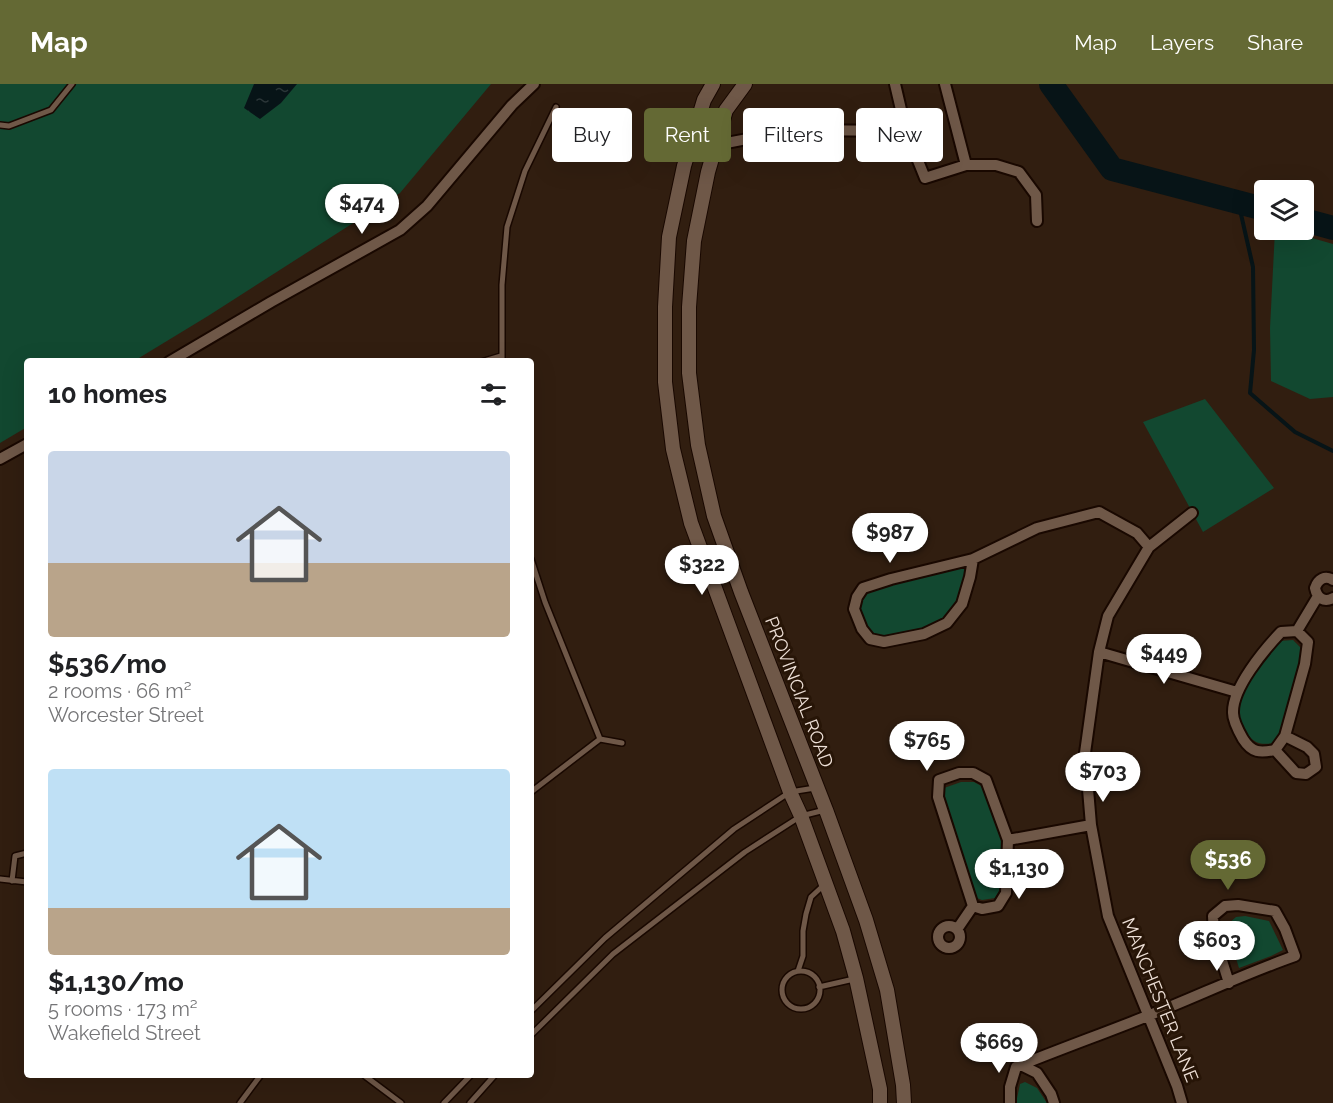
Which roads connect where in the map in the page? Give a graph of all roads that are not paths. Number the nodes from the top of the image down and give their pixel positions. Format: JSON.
{"nodes":[{"id":1,"x":72,"y":84,"type":"edge"},
{"id":2,"x":534,"y":84,"type":"edge"},
{"id":3,"x":713,"y":84,"type":"edge"},
{"id":4,"x":745,"y":84,"type":"edge"},
{"id":5,"x":895,"y":84,"type":"edge"},
{"id":6,"x":945,"y":84,"type":"edge"},
{"id":7,"x":556,"y":106,"type":"dead end"},
{"id":8,"x":727,"y":108,"type":"edge"},
{"id":9,"x":901,"y":108,"type":"edge"},
{"id":10,"x":0,"y":125,"type":"edge"},
{"id":11,"x":856,"y":131,"type":"edge"},
{"id":12,"x":731,"y":142,"type":"edge"},
{"id":13,"x":711,"y":162,"type":"edge"},
{"id":14,"x":919,"y":162,"type":"edge"},
{"id":15,"x":966,"y":165,"type":"junction"},
{"id":16,"x":1037,"y":221,"type":"dead end"},
{"id":17,"x":176,"y":358,"type":"edge"},
{"id":18,"x":502,"y":358,"type":"edge"},
{"id":19,"x":692,"y":396,"type":"junction"},
{"id":20,"x":668,"y":400,"type":"junction"},
{"id":21,"x":24,"y":446,"type":"edge"},
{"id":22,"x":0,"y":459,"type":"edge"},
{"id":23,"x":1192,"y":513,"type":"dead end"},
{"id":24,"x":1149,"y":547,"type":"junction"},
{"id":25,"x":973,"y":559,"type":"junction"},
{"id":26,"x":534,"y":569,"type":"edge"},
{"id":27,"x":1333,"y":580,"type":"edge"},
{"id":28,"x":1318,"y":596,"type":"junction"},
{"id":29,"x":1333,"y":598,"type":"edge"},
{"id":30,"x":1297,"y":631,"type":"junction"},
{"id":31,"x":1099,"y":652,"type":"junction"},
{"id":32,"x":1237,"y":692,"type":"junction"},
{"id":33,"x":1285,"y":736,"type":"junction"},
{"id":34,"x":600,"y":739,"type":"junction"},
{"id":35,"x":622,"y":742,"type":"dead end"},
{"id":36,"x":1275,"y":750,"type":"junction"},
{"id":37,"x":817,"y":788,"type":"junction"},
{"id":38,"x":534,"y":790,"type":"edge"},
{"id":39,"x":790,"y":792,"type":"junction"},
{"id":40,"x":826,"y":810,"type":"junction"},
{"id":41,"x":801,"y":816,"type":"junction"},
{"id":42,"x":1091,"y":825,"type":"junction"},
{"id":43,"x":1008,"y":840,"type":"junction"},
{"id":44,"x":24,"y":854,"type":"edge"},
{"id":45,"x":0,"y":879,"type":"edge"},
{"id":46,"x":12,"y":881,"type":"junction"},
{"id":47,"x":24,"y":882,"type":"edge"},
{"id":48,"x":825,"y":884,"type":"junction"},
{"id":49,"x":973,"y":906,"type":"junction"},
{"id":50,"x":957,"y":928,"type":"dead end"},
{"id":51,"x":798,"y":971,"type":"junction"},
{"id":52,"x":856,"y":978,"type":"junction"},
{"id":53,"x":1229,"y":983,"type":"junction"},
{"id":54,"x":819,"y":987,"type":"junction"},
{"id":55,"x":534,"y":1008,"type":"edge"},
{"id":56,"x":1149,"y":1016,"type":"junction"},
{"id":57,"x":534,"y":1032,"type":"edge"},
{"id":58,"x":1021,"y":1065,"type":"junction"},
{"id":59,"x":259,"y":1078,"type":"edge"},
{"id":60,"x":367,"y":1078,"type":"edge"},
{"id":61,"x":468,"y":1078,"type":"edge"},
{"id":62,"x":492,"y":1078,"type":"edge"},
{"id":63,"x":240,"y":1103,"type":"edge"},
{"id":64,"x":401,"y":1103,"type":"edge"},
{"id":65,"x":444,"y":1103,"type":"edge"},
{"id":66,"x":470,"y":1103,"type":"edge"},
{"id":67,"x":880,"y":1103,"type":"edge"},
{"id":68,"x":904,"y":1103,"type":"edge"},
{"id":69,"x":1010,"y":1103,"type":"edge"},
{"id":70,"x":1054,"y":1103,"type":"edge"},
{"id":71,"x":1182,"y":1103,"type":"edge"}],
"edges":[{"from":1,"to":10,"type":"lane"},
{"from":2,"to":17,"type":"street"},
{"from":3,"to":20,"type":"street"},
{"from":4,"to":8,"type":"street","name":"PROVINCIAL ROAD"},
{"from":5,"to":9,"type":"street"},
{"from":6,"to":15,"type":"street"},
{"from":7,"to":18,"type":"lane"},
{"from":11,"to":12,"type":"street"},
{"from":13,"to":19,"type":"street","name":"PROVINCIAL ROAD"},
{"from":14,"to":15,"type":"street"},
{"from":15,"to":16,"type":"street"},
{"from":19,"to":20,"type":"street"},
{"from":19,"to":37,"type":"street","name":"PROVINCIAL ROAD"},
{"from":20,"to":39,"type":"street"},
{"from":21,"to":22,"type":"street"},
{"from":23,"to":24,"type":"street","name":"MANCHESTER LANE"},
{"from":24,"to":25,"type":"street"},
{"from":24,"to":31,"type":"street","name":"MANCHESTER LANE"},
{"from":25,"to":25,"type":"street"},
{"from":26,"to":34,"type":"lane"},
{"from":27,"to":28,"type":"street"},
{"from":28,"to":29,"type":"street"},
{"from":28,"to":30,"type":"street"},
{"from":30,"to":32,"type":"street"},
{"from":30,"to":33,"type":"street"},
{"from":31,"to":32,"type":"street"},
{"from":31,"to":42,"type":"street","name":"MANCHESTER LANE"},
{"from":32,"to":36,"type":"street"},
{"from":33,"to":36,"type":"street"},
{"from":33,"to":36,"type":"street"},
{"from":34,"to":35,"type":"lane"},
{"from":34,"to":38,"type":"lane"},
{"from":37,"to":39,"type":"lane"},
{"from":37,"to":40,"type":"street","name":"PROVINCIAL ROAD"},
{"from":39,"to":41,"type":"street"},
{"from":39,"to":55,"type":"lane"},
{"from":40,"to":41,"type":"lane"},
{"from":40,"to":68,"type":"street","name":"PROVINCIAL ROAD"},
{"from":41,"to":48,"type":"street"},
{"from":41,"to":57,"type":"lane"},
{"from":42,"to":43,"type":"street"},
{"from":42,"to":56,"type":"street","name":"MANCHESTER LANE"},
{"from":43,"to":49,"type":"street"},
{"from":43,"to":49,"type":"street"},
{"from":44,"to":46,"type":"lane"},
{"from":45,"to":46,"type":"lane"},
{"from":46,"to":47,"type":"lane"},
{"from":48,"to":51,"type":"lane"},
{"from":48,"to":52,"type":"street"},
{"from":49,"to":50,"type":"street"},
{"from":51,"to":54,"type":"lane"},
{"from":51,"to":54,"type":"lane"},
{"from":52,"to":54,"type":"lane"},
{"from":52,"to":67,"type":"street"},
{"from":53,"to":53,"type":"street"},
{"from":53,"to":56,"type":"street"},
{"from":56,"to":58,"type":"street"},
{"from":56,"to":71,"type":"street","name":"MANCHESTER LANE"},
{"from":58,"to":69,"type":"street"},
{"from":58,"to":70,"type":"street"},
{"from":59,"to":63,"type":"lane"},
{"from":60,"to":64,"type":"lane"},
{"from":61,"to":65,"type":"lane"},
{"from":62,"to":66,"type":"lane"}]}
